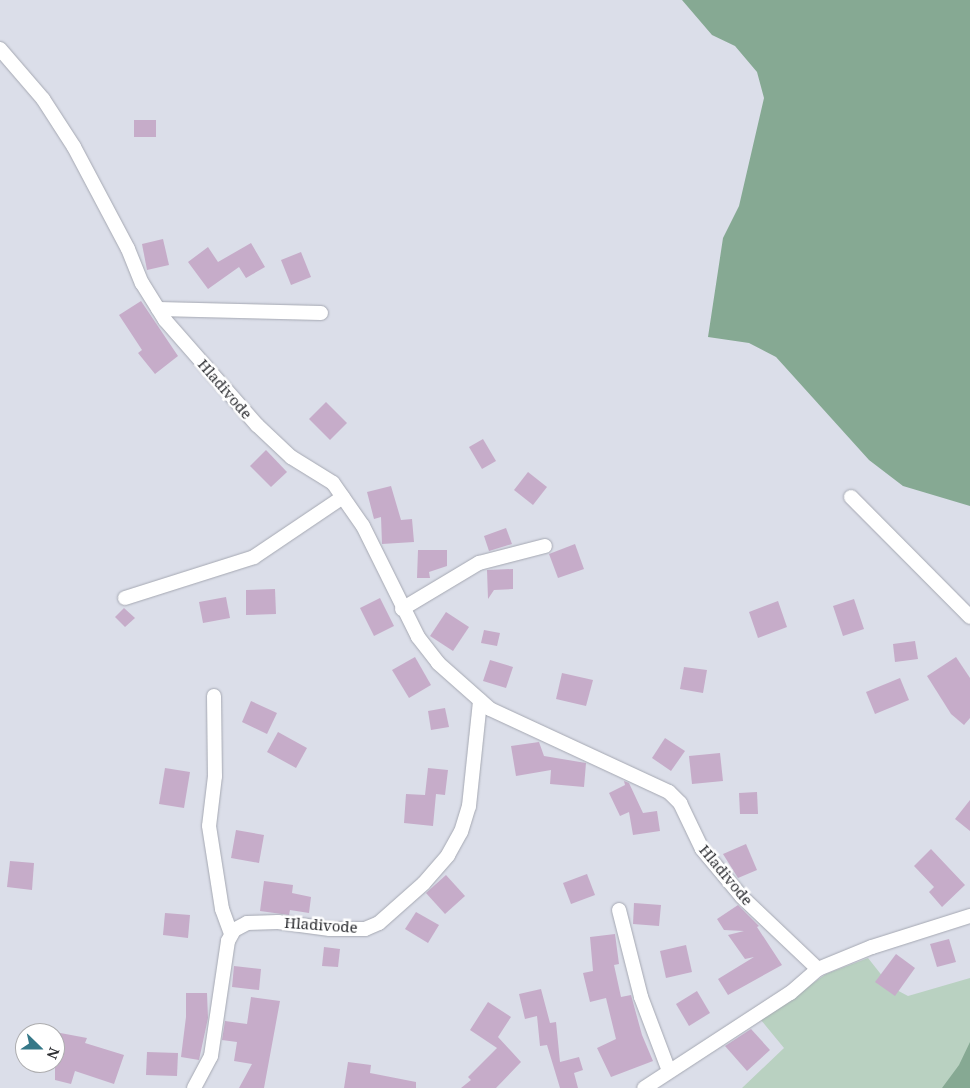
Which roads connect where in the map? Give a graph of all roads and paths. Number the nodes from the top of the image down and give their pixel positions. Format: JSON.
{"nodes":[{"id":1,"x":0,"y":49,"type":"edge"},
{"id":2,"x":158,"y":309,"type":"junction"},
{"id":3,"x":322,"y":313,"type":"dead end"},
{"id":4,"x":343,"y":497,"type":"junction"},
{"id":5,"x":851,"y":497,"type":"dead end"},
{"id":6,"x":545,"y":546,"type":"dead end"},
{"id":7,"x":125,"y":598,"type":"dead end"},
{"id":8,"x":402,"y":609,"type":"junction"},
{"id":9,"x":970,"y":617,"type":"edge"},
{"id":10,"x":214,"y":696,"type":"dead end"},
{"id":11,"x":480,"y":701,"type":"junction"},
{"id":12,"x":619,"y":910,"type":"dead end"},
{"id":13,"x":970,"y":916,"type":"edge"},
{"id":14,"x":231,"y":934,"type":"junction"},
{"id":15,"x":818,"y":969,"type":"junction"},
{"id":16,"x":669,"y":1071,"type":"junction"},
{"id":17,"x":194,"y":1088,"type":"edge"},
{"id":18,"x":644,"y":1088,"type":"edge"}],
"edges":[{"from":1,"to":2,"type":"street","name":"Hladivode"},
{"from":2,"to":3,"type":"street"},
{"from":2,"to":4,"type":"street","name":"Hladivode"},
{"from":4,"to":7,"type":"street"},
{"from":4,"to":8,"type":"street","name":"Hladivode"},
{"from":5,"to":9,"type":"street"},
{"from":6,"to":8,"type":"street"},
{"from":8,"to":11,"type":"street","name":"Hladivode"},
{"from":10,"to":14,"type":"street"},
{"from":11,"to":14,"type":"street","name":"Hladivode"},
{"from":11,"to":15,"type":"street","name":"Hladivode"},
{"from":12,"to":16,"type":"street"},
{"from":13,"to":15,"type":"street"},
{"from":14,"to":17,"type":"street"},
{"from":15,"to":16,"type":"street"},
{"from":16,"to":18,"type":"street"}]}
